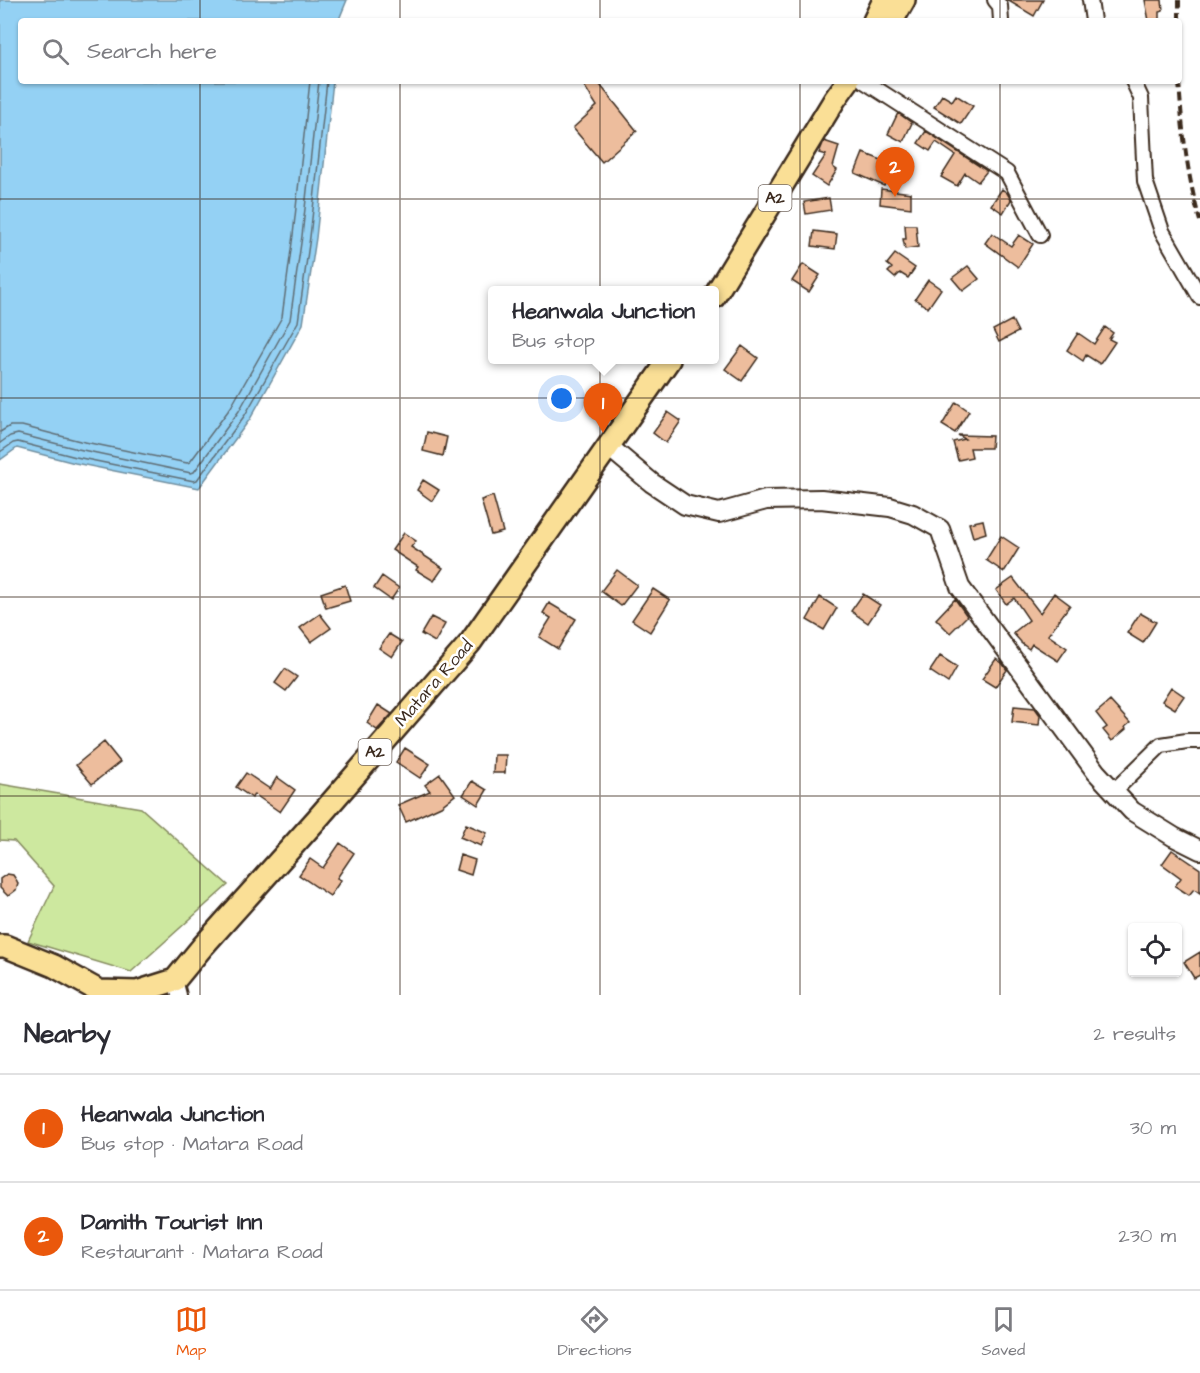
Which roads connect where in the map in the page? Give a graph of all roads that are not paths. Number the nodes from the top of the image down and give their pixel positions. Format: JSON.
{"nodes":[{"id":1,"x":884,"y":0,"type":"edge"},
{"id":2,"x":904,"y":0,"type":"edge"},
{"id":3,"x":995,"y":0,"type":"edge"},
{"id":4,"x":1090,"y":0,"type":"edge"},
{"id":5,"x":875,"y":18,"type":"edge"},
{"id":6,"x":894,"y":18,"type":"edge"},
{"id":7,"x":1001,"y":18,"type":"edge"},
{"id":8,"x":1093,"y":18,"type":"edge"},
{"id":9,"x":869,"y":84,"type":"edge"},
{"id":10,"x":1134,"y":84,"type":"edge"},
{"id":11,"x":842,"y":87,"type":"edge"},
{"id":12,"x":1040,"y":235,"type":"dead end"},
{"id":13,"x":719,"y":289,"type":"edge"},
{"id":14,"x":1200,"y":297,"type":"edge"},
{"id":15,"x":666,"y":364,"type":"edge"},
{"id":16,"x":608,"y":446,"type":"junction"},
{"id":17,"x":1200,"y":741,"type":"edge"},
{"id":18,"x":1114,"y":791,"type":"junction"},
{"id":19,"x":1200,"y":850,"type":"edge"},
{"id":20,"x":0,"y":945,"type":"edge"},
{"id":21,"x":177,"y":987,"type":"edge"}],
"edges":[{"from":1,"to":5,"type":"highway"},
{"from":2,"to":6,"type":"highway"},
{"from":3,"to":7,"type":"street"},
{"from":4,"to":8,"type":"street"},
{"from":9,"to":12,"type":"street"},
{"from":10,"to":14,"type":"street"},
{"from":11,"to":13,"type":"highway","number":"A2"},
{"from":15,"to":16,"type":"highway","name":"Matara Road","number":"A2"},
{"from":16,"to":18,"type":"main road"},
{"from":16,"to":21,"type":"highway","name":"Matara Road","number":"A2"},
{"from":17,"to":18,"type":"street"},
{"from":18,"to":19,"type":"main road"},
{"from":20,"to":21,"type":"highway","name":"Matara Road","number":"A2"}]}
